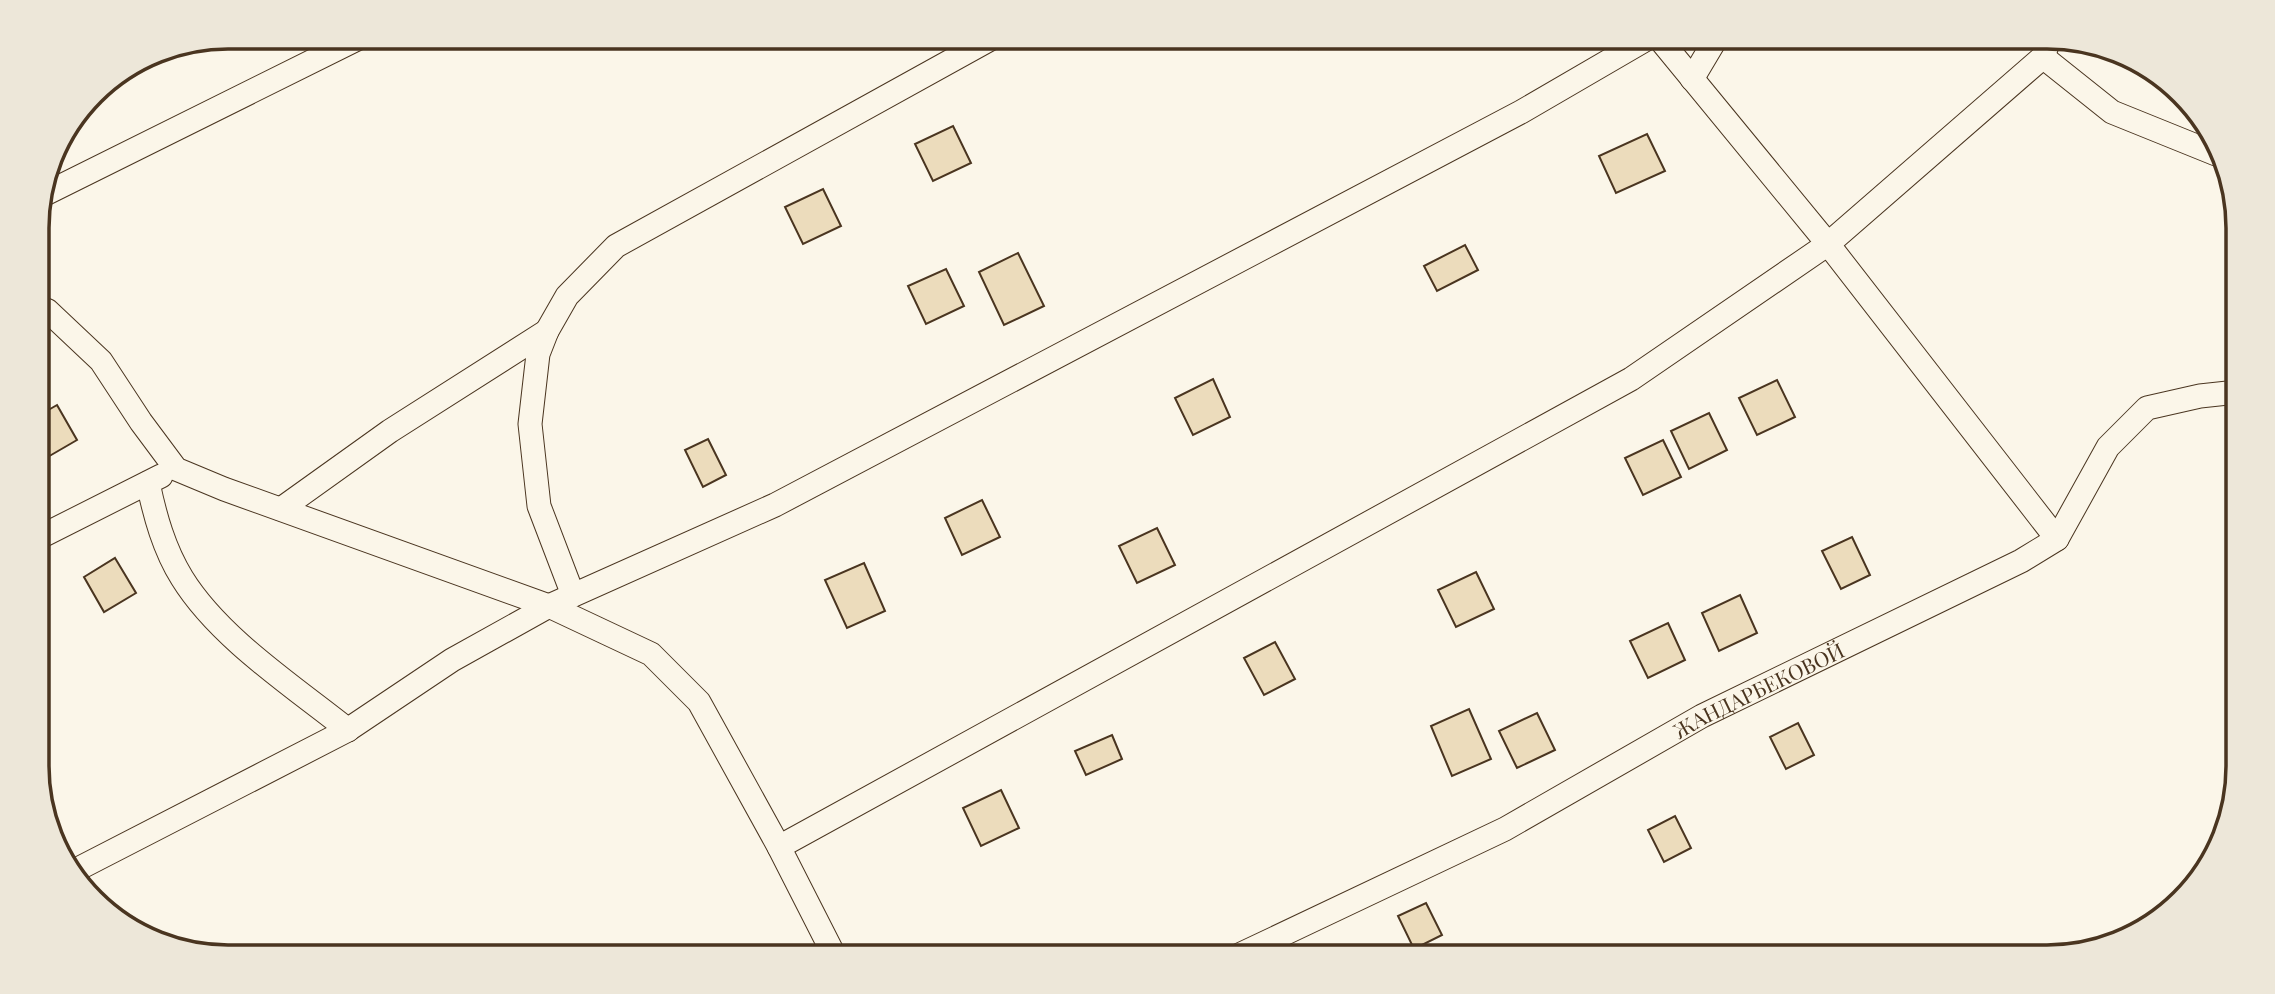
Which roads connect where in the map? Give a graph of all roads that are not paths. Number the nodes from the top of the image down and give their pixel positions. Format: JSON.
{"nodes":[{"id":1,"x":336,"y":49,"type":"edge"},
{"id":2,"x":972,"y":49,"type":"edge"},
{"id":3,"x":1629,"y":49,"type":"edge"},
{"id":4,"x":1668,"y":49,"type":"edge"},
{"id":5,"x":1710,"y":49,"type":"edge"},
{"id":6,"x":2045,"y":49,"type":"edge"},
{"id":7,"x":2049,"y":49,"type":"edge"},
{"id":8,"x":1692,"y":79,"type":"junction"},
{"id":9,"x":2208,"y":151,"type":"edge"},
{"id":10,"x":54,"y":190,"type":"edge"},
{"id":11,"x":1828,"y":244,"type":"junction"},
{"id":12,"x":49,"y":312,"type":"edge"},
{"id":13,"x":547,"y":331,"type":"junction"},
{"id":14,"x":2226,"y":394,"type":"edge"},
{"id":15,"x":176,"y":469,"type":"junction"},
{"id":16,"x":148,"y":483,"type":"junction"},
{"id":17,"x":281,"y":509,"type":"junction"},
{"id":18,"x":49,"y":532,"type":"edge"},
{"id":19,"x":2057,"y":539,"type":"junction"},
{"id":20,"x":572,"y":595,"type":"junction"},
{"id":21,"x":548,"y":606,"type":"junction"},
{"id":22,"x":348,"y":730,"type":"junction"},
{"id":23,"x":779,"y":847,"type":"junction"},
{"id":24,"x":81,"y":867,"type":"edge"},
{"id":25,"x":829,"y":945,"type":"edge"},
{"id":26,"x":1260,"y":945,"type":"edge"}],
"edges":[{"from":1,"to":10,"type":"street"},
{"from":2,"to":13,"type":"street"},
{"from":3,"to":20,"type":"street"},
{"from":4,"to":8,"type":"street"},
{"from":5,"to":8,"type":"street"},
{"from":6,"to":11,"type":"street"},
{"from":7,"to":9,"type":"street"},
{"from":8,"to":11,"type":"street"},
{"from":11,"to":19,"type":"street"},
{"from":11,"to":23,"type":"street"},
{"from":12,"to":15,"type":"street"},
{"from":13,"to":17,"type":"street"},
{"from":13,"to":20,"type":"street"},
{"from":14,"to":19,"type":"street","name":"ЖАНДАРБЕКОВОЙ"},
{"from":15,"to":16,"type":"street"},
{"from":15,"to":17,"type":"street"},
{"from":16,"to":18,"type":"street"},
{"from":16,"to":22,"type":"street"},
{"from":17,"to":21,"type":"street"},
{"from":19,"to":26,"type":"street","name":"ЖАНДАРБЕКОВОЙ"},
{"from":20,"to":21,"type":"street"},
{"from":21,"to":22,"type":"street"},
{"from":21,"to":23,"type":"street"},
{"from":22,"to":24,"type":"street"},
{"from":23,"to":25,"type":"street"}]}
